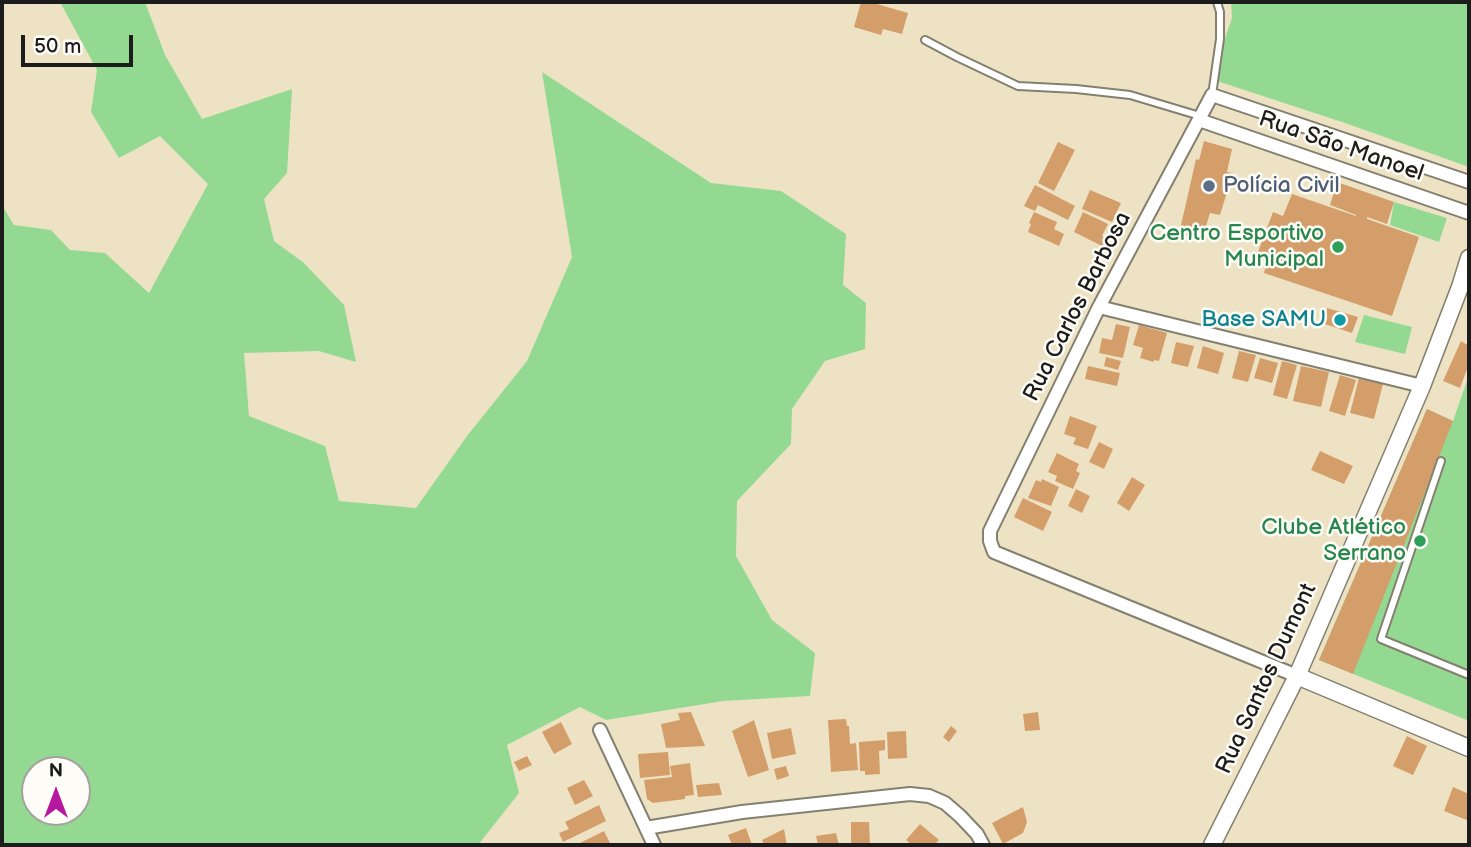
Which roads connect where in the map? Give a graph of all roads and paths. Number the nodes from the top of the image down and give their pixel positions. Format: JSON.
{"nodes":[{"id":1,"x":1217,"y":2,"type":"edge"},
{"id":2,"x":925,"y":40,"type":"dead end"},
{"id":3,"x":1212,"y":95,"type":"junction"},
{"id":4,"x":1200,"y":118,"type":"junction"},
{"id":5,"x":1469,"y":182,"type":"edge"},
{"id":6,"x":1469,"y":213,"type":"edge"},
{"id":7,"x":1469,"y":258,"type":"edge"},
{"id":8,"x":1465,"y":288,"type":"edge"},
{"id":9,"x":1099,"y":306,"type":"junction"},
{"id":10,"x":1422,"y":386,"type":"junction"},
{"id":11,"x":1441,"y":461,"type":"dead end"},
{"id":12,"x":1297,"y":676,"type":"junction"},
{"id":13,"x":1469,"y":676,"type":"edge"},
{"id":14,"x":600,"y":730,"type":"dead end"},
{"id":15,"x":1469,"y":748,"type":"edge"},
{"id":16,"x":646,"y":828,"type":"junction"},
{"id":17,"x":654,"y":845,"type":"edge"},
{"id":18,"x":983,"y":845,"type":"edge"},
{"id":19,"x":1212,"y":845,"type":"edge"}],
"edges":[{"from":1,"to":3,"type":"lane"},
{"from":2,"to":4,"type":"lane"},
{"from":3,"to":4,"type":"street","name":"Rua Carlos Barbosa"},
{"from":3,"to":5,"type":"street","name":"Rua São Manoel"},
{"from":4,"to":6,"type":"street","name":"Rua São Manoel"},
{"from":4,"to":9,"type":"street","name":"Rua Carlos Barbosa"},
{"from":7,"to":8,"type":"main road","name":"Rua Santos Dumont"},
{"from":8,"to":10,"type":"main road","name":"Rua Santos Dumont"},
{"from":9,"to":10,"type":"street"},
{"from":9,"to":12,"type":"street","name":"Rua Carlos Barbosa"},
{"from":10,"to":12,"type":"main road","name":"Rua Santos Dumont"},
{"from":11,"to":13,"type":"lane"},
{"from":12,"to":15,"type":"main road"},
{"from":12,"to":19,"type":"main road","name":"Rua Santos Dumont"},
{"from":14,"to":16,"type":"street"},
{"from":16,"to":17,"type":"street"},
{"from":16,"to":18,"type":"street"}]}
